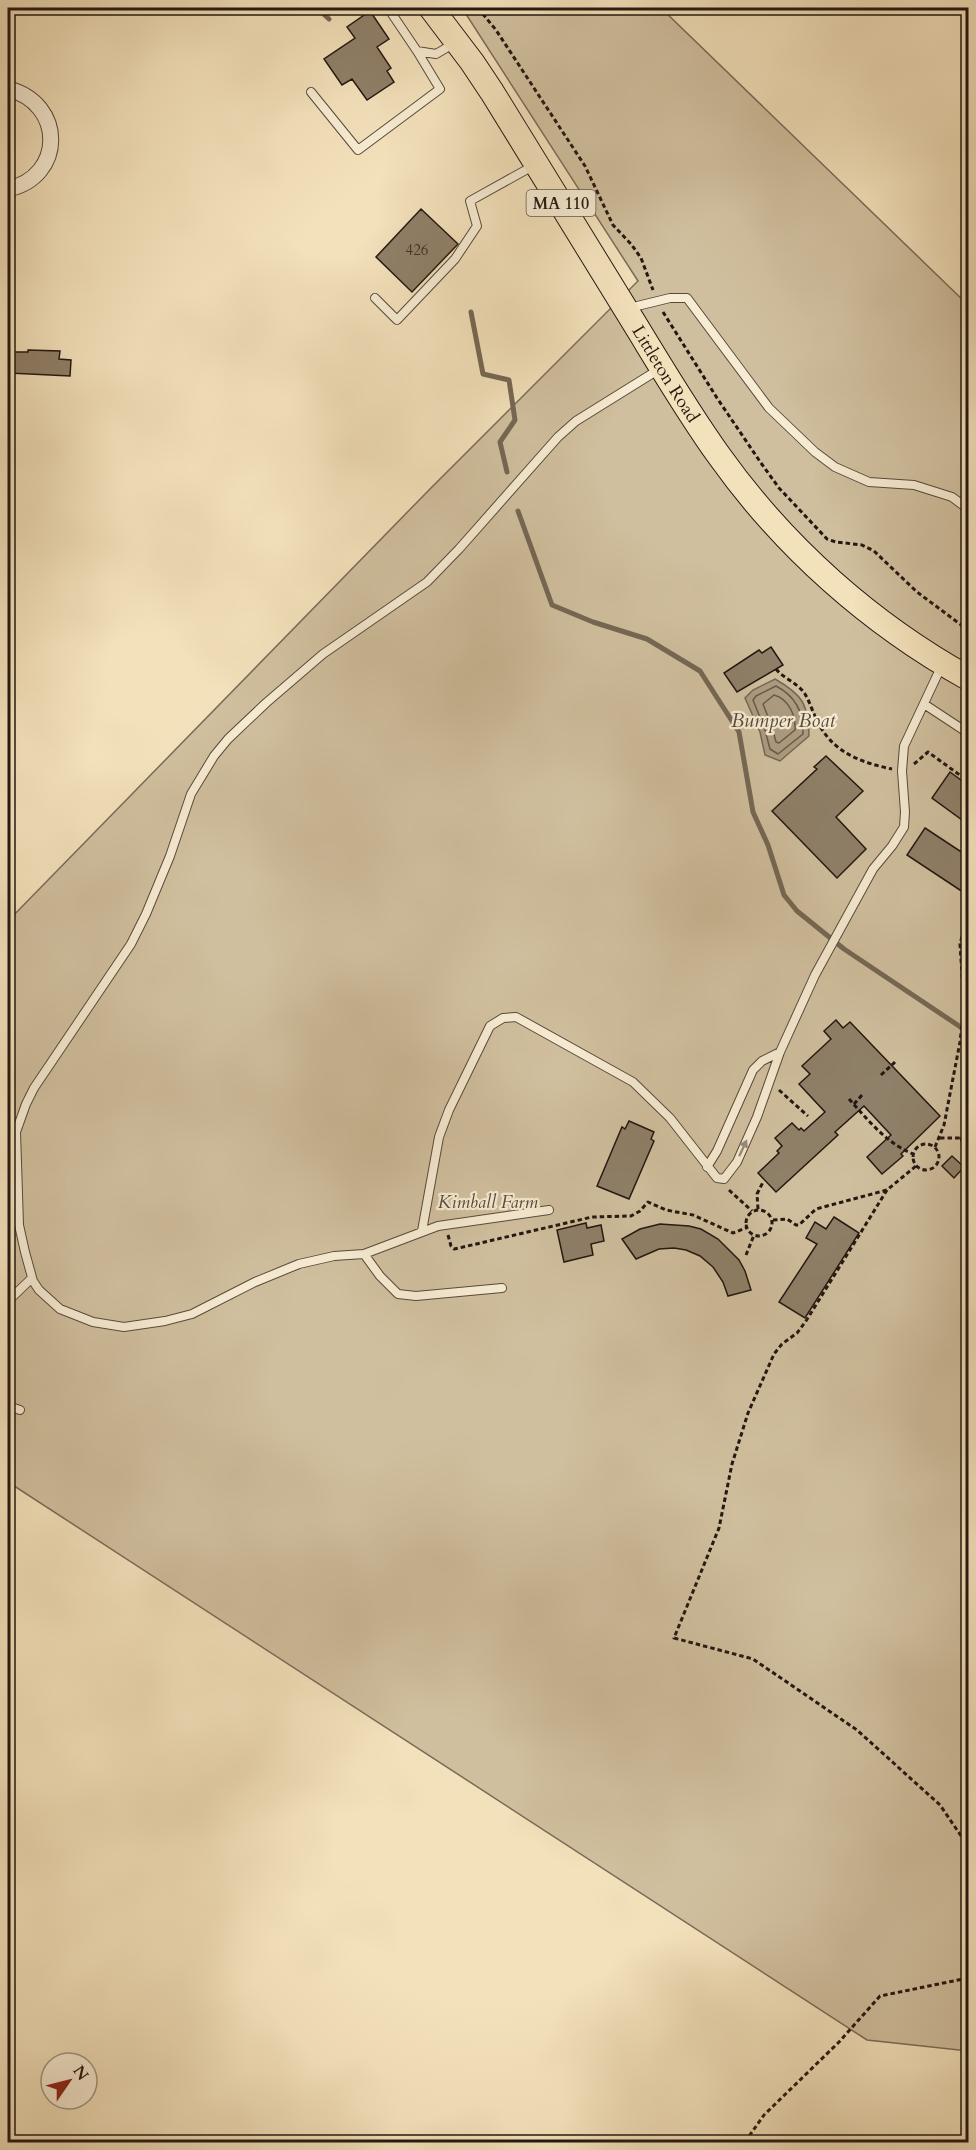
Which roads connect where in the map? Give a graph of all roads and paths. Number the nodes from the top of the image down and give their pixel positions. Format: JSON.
{"nodes":[{"id":1,"x":388,"y":8,"type":"edge"},
{"id":2,"x":431,"y":8,"type":"edge"},
{"id":3,"x":458,"y":42,"type":"junction"},
{"id":4,"x":417,"y":51,"type":"junction"},
{"id":5,"x":8,"y":89,"type":"edge"},
{"id":6,"x":311,"y":92,"type":"dead end"},
{"id":7,"x":537,"y":164,"type":"junction"},
{"id":8,"x":8,"y":189,"type":"edge"},
{"id":9,"x":375,"y":298,"type":"dead end"},
{"id":10,"x":626,"y":309,"type":"junction"},
{"id":11,"x":662,"y":368,"type":"junction"},
{"id":12,"x":969,"y":509,"type":"edge"},
{"id":13,"x":943,"y":663,"type":"junction"},
{"id":14,"x":776,"y":669,"type":"dead end"},
{"id":15,"x":969,"y":678,"type":"edge"},
{"id":16,"x":924,"y":704,"type":"junction"},
{"id":17,"x":817,"y":719,"type":"dead end"},
{"id":18,"x":969,"y":733,"type":"edge"},
{"id":19,"x":969,"y":913,"type":"edge"},
{"id":20,"x":780,"y":1052,"type":"junction"},
{"id":21,"x":895,"y":1062,"type":"dead end"},
{"id":22,"x":881,"y":1076,"type":"dead end"},
{"id":23,"x":771,"y":1079,"type":"junction"},
{"id":24,"x":862,"y":1095,"type":"dead end"},
{"id":25,"x":849,"y":1099,"type":"dead end"},
{"id":26,"x":854,"y":1104,"type":"junction"},
{"id":27,"x":808,"y":1116,"type":"dead end"},
{"id":28,"x":12,"y":1134,"type":"edge"},
{"id":29,"x":961,"y":1137,"type":"junction"},
{"id":30,"x":940,"y":1138,"type":"junction"},
{"id":31,"x":969,"y":1138,"type":"edge"},
{"id":32,"x":935,"y":1147,"type":"junction"},
{"id":33,"x":913,"y":1154,"type":"junction"},
{"id":34,"x":969,"y":1157,"type":"edge"},
{"id":35,"x":916,"y":1166,"type":"junction"},
{"id":36,"x":707,"y":1167,"type":"junction"},
{"id":37,"x":17,"y":1178,"type":"junction"},
{"id":38,"x":717,"y":1178,"type":"junction"},
{"id":39,"x":8,"y":1181,"type":"edge"},
{"id":40,"x":763,"y":1182,"type":"dead end"},
{"id":41,"x":887,"y":1190,"type":"junction"},
{"id":42,"x":758,"y":1209,"type":"junction"},
{"id":43,"x":549,"y":1210,"type":"dead end"},
{"id":44,"x":752,"y":1211,"type":"junction"},
{"id":45,"x":772,"y":1220,"type":"junction"},
{"id":46,"x":445,"y":1225,"type":"junction"},
{"id":47,"x":746,"y":1228,"type":"junction"},
{"id":48,"x":422,"y":1231,"type":"junction"},
{"id":49,"x":754,"y":1235,"type":"junction"},
{"id":50,"x":364,"y":1254,"type":"junction"},
{"id":51,"x":746,"y":1255,"type":"dead end"},
{"id":52,"x":32,"y":1278,"type":"junction"},
{"id":53,"x":502,"y":1288,"type":"dead end"},
{"id":54,"x":8,"y":1301,"type":"edge"},
{"id":55,"x":8,"y":1406,"type":"edge"},
{"id":56,"x":20,"y":1410,"type":"dead end"},
{"id":57,"x":969,"y":1846,"type":"edge"},
{"id":58,"x":969,"y":1978,"type":"edge"},
{"id":59,"x":745,"y":2142,"type":"edge"}],
"edges":[{"from":1,"to":4,"type":"lane"},
{"from":2,"to":3,"type":"main road","name":"Littleton Road","number":"MA 110"},
{"from":3,"to":4,"type":"lane"},
{"from":3,"to":7,"type":"main road","name":"Littleton Road","number":"MA 110"},
{"from":4,"to":6,"type":"lane"},
{"from":5,"to":8,"type":"street"},
{"from":7,"to":9,"type":"lane"},
{"from":7,"to":10,"type":"main road","name":"Littleton Road","number":"MA 110"},
{"from":10,"to":11,"type":"main road","name":"Littleton Road","number":"MA 110"},
{"from":10,"to":12,"type":"lane"},
{"from":11,"to":13,"type":"main road","name":"Littleton Road","number":"MA 110"},
{"from":11,"to":28,"type":"lane"},
{"from":13,"to":15,"type":"main road","name":"Littleton Road","number":"MA 110"},
{"from":13,"to":16,"type":"lane"},
{"from":14,"to":17,"type":"path"},
{"from":16,"to":18,"type":"lane"},
{"from":16,"to":20,"type":"lane"},
{"from":19,"to":30,"type":"path"},
{"from":20,"to":23,"type":"lane"},
{"from":20,"to":36,"type":"lane"},
{"from":21,"to":22,"type":"path"},
{"from":23,"to":27,"type":"path"},
{"from":38,"to":23,"type":"lane","one_way":true},
{"from":24,"to":26,"type":"path"},
{"from":25,"to":26,"type":"path"},
{"from":26,"to":33,"type":"path"},
{"from":28,"to":37,"type":"lane"},
{"from":29,"to":30,"type":"path"},
{"from":29,"to":31,"type":"path"},
{"from":29,"to":34,"type":"path"},
{"from":30,"to":32,"type":"path"},
{"from":32,"to":33,"type":"path"},
{"from":32,"to":35,"type":"path"},
{"from":33,"to":35,"type":"path"},
{"from":35,"to":41,"type":"path"},
{"from":36,"to":38,"type":"lane"},
{"from":36,"to":48,"type":"lane"},
{"from":37,"to":39,"type":"lane"},
{"from":37,"to":52,"type":"lane"},
{"from":38,"to":44,"type":"path"},
{"from":40,"to":42,"type":"path"},
{"from":41,"to":45,"type":"path"},
{"from":41,"to":57,"type":"path"},
{"from":42,"to":44,"type":"path"},
{"from":42,"to":45,"type":"path"},
{"from":43,"to":46,"type":"lane"},
{"from":44,"to":47,"type":"path"},
{"from":45,"to":49,"type":"path"},
{"from":46,"to":47,"type":"path"},
{"from":46,"to":48,"type":"lane"},
{"from":47,"to":49,"type":"path"},
{"from":48,"to":50,"type":"lane"},
{"from":49,"to":51,"type":"path"},
{"from":50,"to":52,"type":"lane"},
{"from":50,"to":53,"type":"lane"},
{"from":52,"to":54,"type":"lane"},
{"from":55,"to":56,"type":"lane"},
{"from":58,"to":59,"type":"path"}]}
